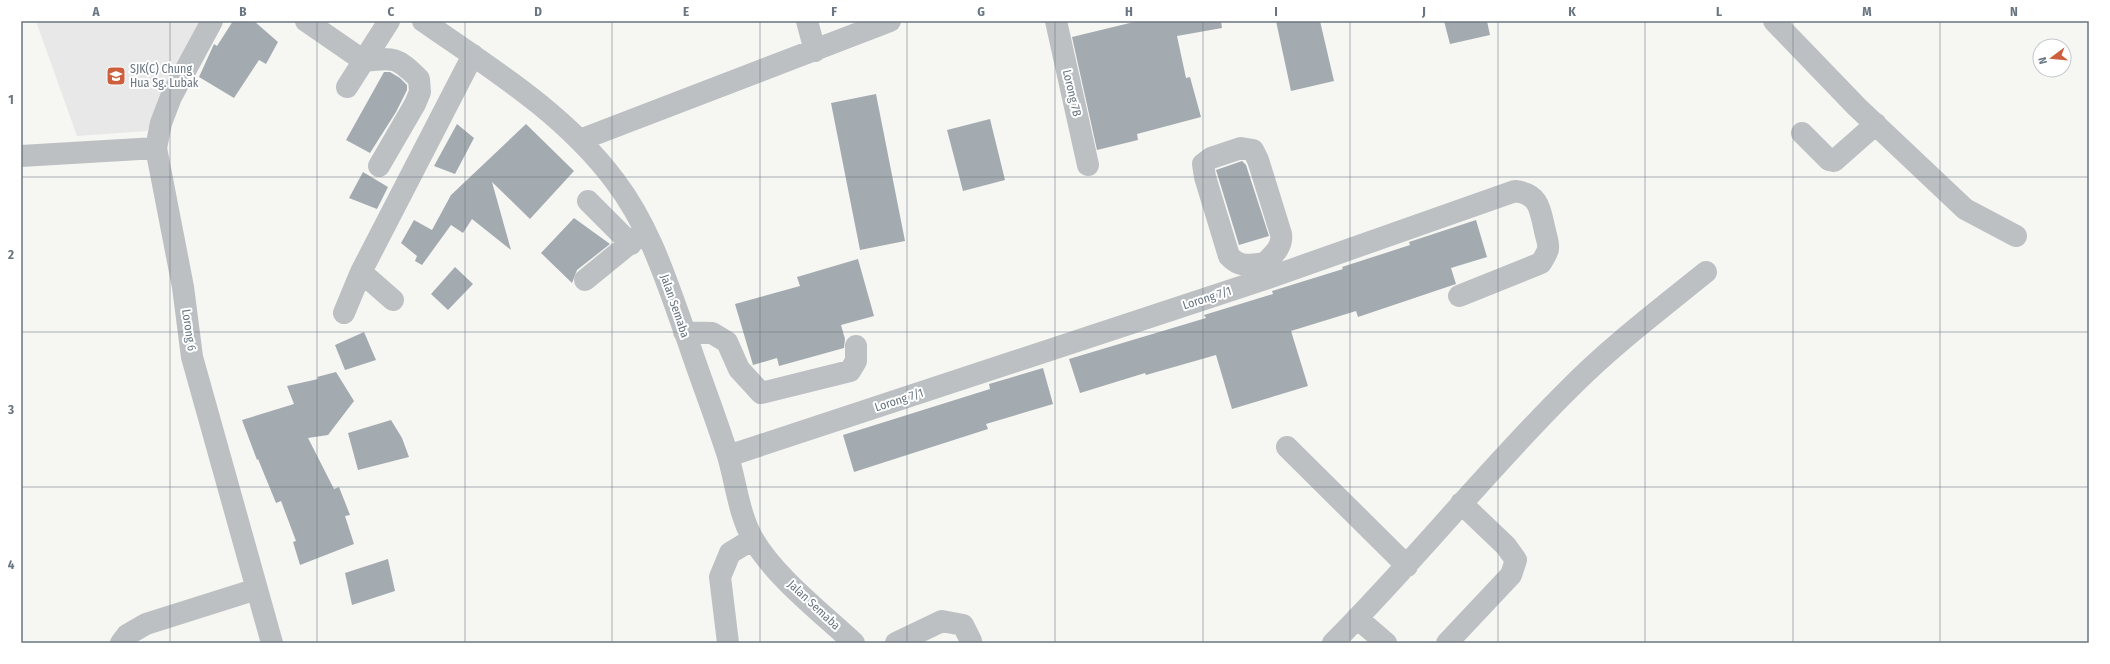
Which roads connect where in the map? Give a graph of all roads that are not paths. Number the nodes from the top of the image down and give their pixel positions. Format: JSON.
{"nodes":[{"id":1,"x":212,"y":21,"type":"edge"},
{"id":2,"x":306,"y":21,"type":"edge"},
{"id":3,"x":389,"y":21,"type":"edge"},
{"id":4,"x":423,"y":21,"type":"edge"},
{"id":5,"x":807,"y":21,"type":"edge"},
{"id":6,"x":890,"y":21,"type":"edge"},
{"id":7,"x":1056,"y":21,"type":"edge"},
{"id":8,"x":1774,"y":21,"type":"edge"},
{"id":9,"x":814,"y":51,"type":"junction"},
{"id":10,"x":473,"y":55,"type":"junction"},
{"id":11,"x":364,"y":61,"type":"junction"},
{"id":12,"x":347,"y":87,"type":"dead end"},
{"id":13,"x":1876,"y":124,"type":"junction"},
{"id":14,"x":1802,"y":133,"type":"dead end"},
{"id":15,"x":580,"y":140,"type":"junction"},
{"id":16,"x":156,"y":148,"type":"junction"},
{"id":17,"x":21,"y":156,"type":"edge"},
{"id":18,"x":379,"y":166,"type":"dead end"},
{"id":19,"x":1088,"y":166,"type":"dead end"},
{"id":20,"x":588,"y":201,"type":"dead end"},
{"id":21,"x":2016,"y":236,"type":"dead end"},
{"id":22,"x":638,"y":237,"type":"junction"},
{"id":23,"x":1266,"y":271,"type":"junction"},
{"id":24,"x":361,"y":272,"type":"junction"},
{"id":25,"x":1706,"y":272,"type":"dead end"},
{"id":26,"x":585,"y":280,"type":"dead end"},
{"id":27,"x":1459,"y":296,"type":"dead end"},
{"id":28,"x":394,"y":300,"type":"dead end"},
{"id":29,"x":344,"y":313,"type":"dead end"},
{"id":30,"x":684,"y":332,"type":"junction"},
{"id":31,"x":856,"y":346,"type":"dead end"},
{"id":32,"x":1287,"y":447,"type":"dead end"},
{"id":33,"x":728,"y":456,"type":"junction"},
{"id":34,"x":1461,"y":503,"type":"junction"},
{"id":35,"x":753,"y":539,"type":"junction"},
{"id":36,"x":1407,"y":566,"type":"junction"},
{"id":37,"x":257,"y":589,"type":"junction"},
{"id":38,"x":1358,"y":618,"type":"junction"},
{"id":39,"x":121,"y":643,"type":"edge"},
{"id":40,"x":272,"y":643,"type":"edge"},
{"id":41,"x":728,"y":643,"type":"edge"},
{"id":42,"x":854,"y":643,"type":"edge"},
{"id":43,"x":896,"y":643,"type":"edge"},
{"id":44,"x":970,"y":643,"type":"edge"},
{"id":45,"x":1333,"y":643,"type":"edge"},
{"id":46,"x":1386,"y":643,"type":"edge"},
{"id":47,"x":1447,"y":643,"type":"edge"}],
"edges":[{"from":1,"to":16,"type":"street","name":"Lorong 6"},
{"from":2,"to":11,"type":"street"},
{"from":3,"to":11,"type":"street"},
{"from":4,"to":10,"type":"street","name":"Jalan Semaba"},
{"from":5,"to":9,"type":"street"},
{"from":6,"to":9,"type":"street"},
{"from":7,"to":19,"type":"street","name":"Lorong 7B"},
{"from":8,"to":13,"type":"street"},
{"from":9,"to":15,"type":"street"},
{"from":10,"to":15,"type":"street","name":"Jalan Semaba"},
{"from":10,"to":24,"type":"street"},
{"from":11,"to":12,"type":"street"},
{"from":11,"to":18,"type":"street"},
{"from":13,"to":14,"type":"street"},
{"from":13,"to":21,"type":"street"},
{"from":15,"to":22,"type":"street","name":"Jalan Semaba"},
{"from":16,"to":17,"type":"street"},
{"from":16,"to":37,"type":"street","name":"Lorong 6"},
{"from":20,"to":22,"type":"street"},
{"from":22,"to":26,"type":"street"},
{"from":22,"to":30,"type":"street","name":"Jalan Semaba"},
{"from":23,"to":23,"type":"street"},
{"from":23,"to":27,"type":"street","name":"Lorong 7/1"},
{"from":23,"to":33,"type":"street","name":"Lorong 7/1"},
{"from":24,"to":28,"type":"street"},
{"from":24,"to":29,"type":"street"},
{"from":25,"to":34,"type":"street"},
{"from":30,"to":31,"type":"street"},
{"from":30,"to":33,"type":"street","name":"Jalan Semaba"},
{"from":32,"to":36,"type":"street"},
{"from":33,"to":35,"type":"street","name":"Jalan Semaba"},
{"from":34,"to":36,"type":"street"},
{"from":34,"to":47,"type":"street"},
{"from":35,"to":41,"type":"street"},
{"from":35,"to":42,"type":"street","name":"Jalan Semaba"},
{"from":36,"to":38,"type":"street"},
{"from":37,"to":39,"type":"street"},
{"from":37,"to":40,"type":"street","name":"Lorong 6"},
{"from":38,"to":45,"type":"street"},
{"from":38,"to":46,"type":"street"},
{"from":43,"to":44,"type":"street"}]}
